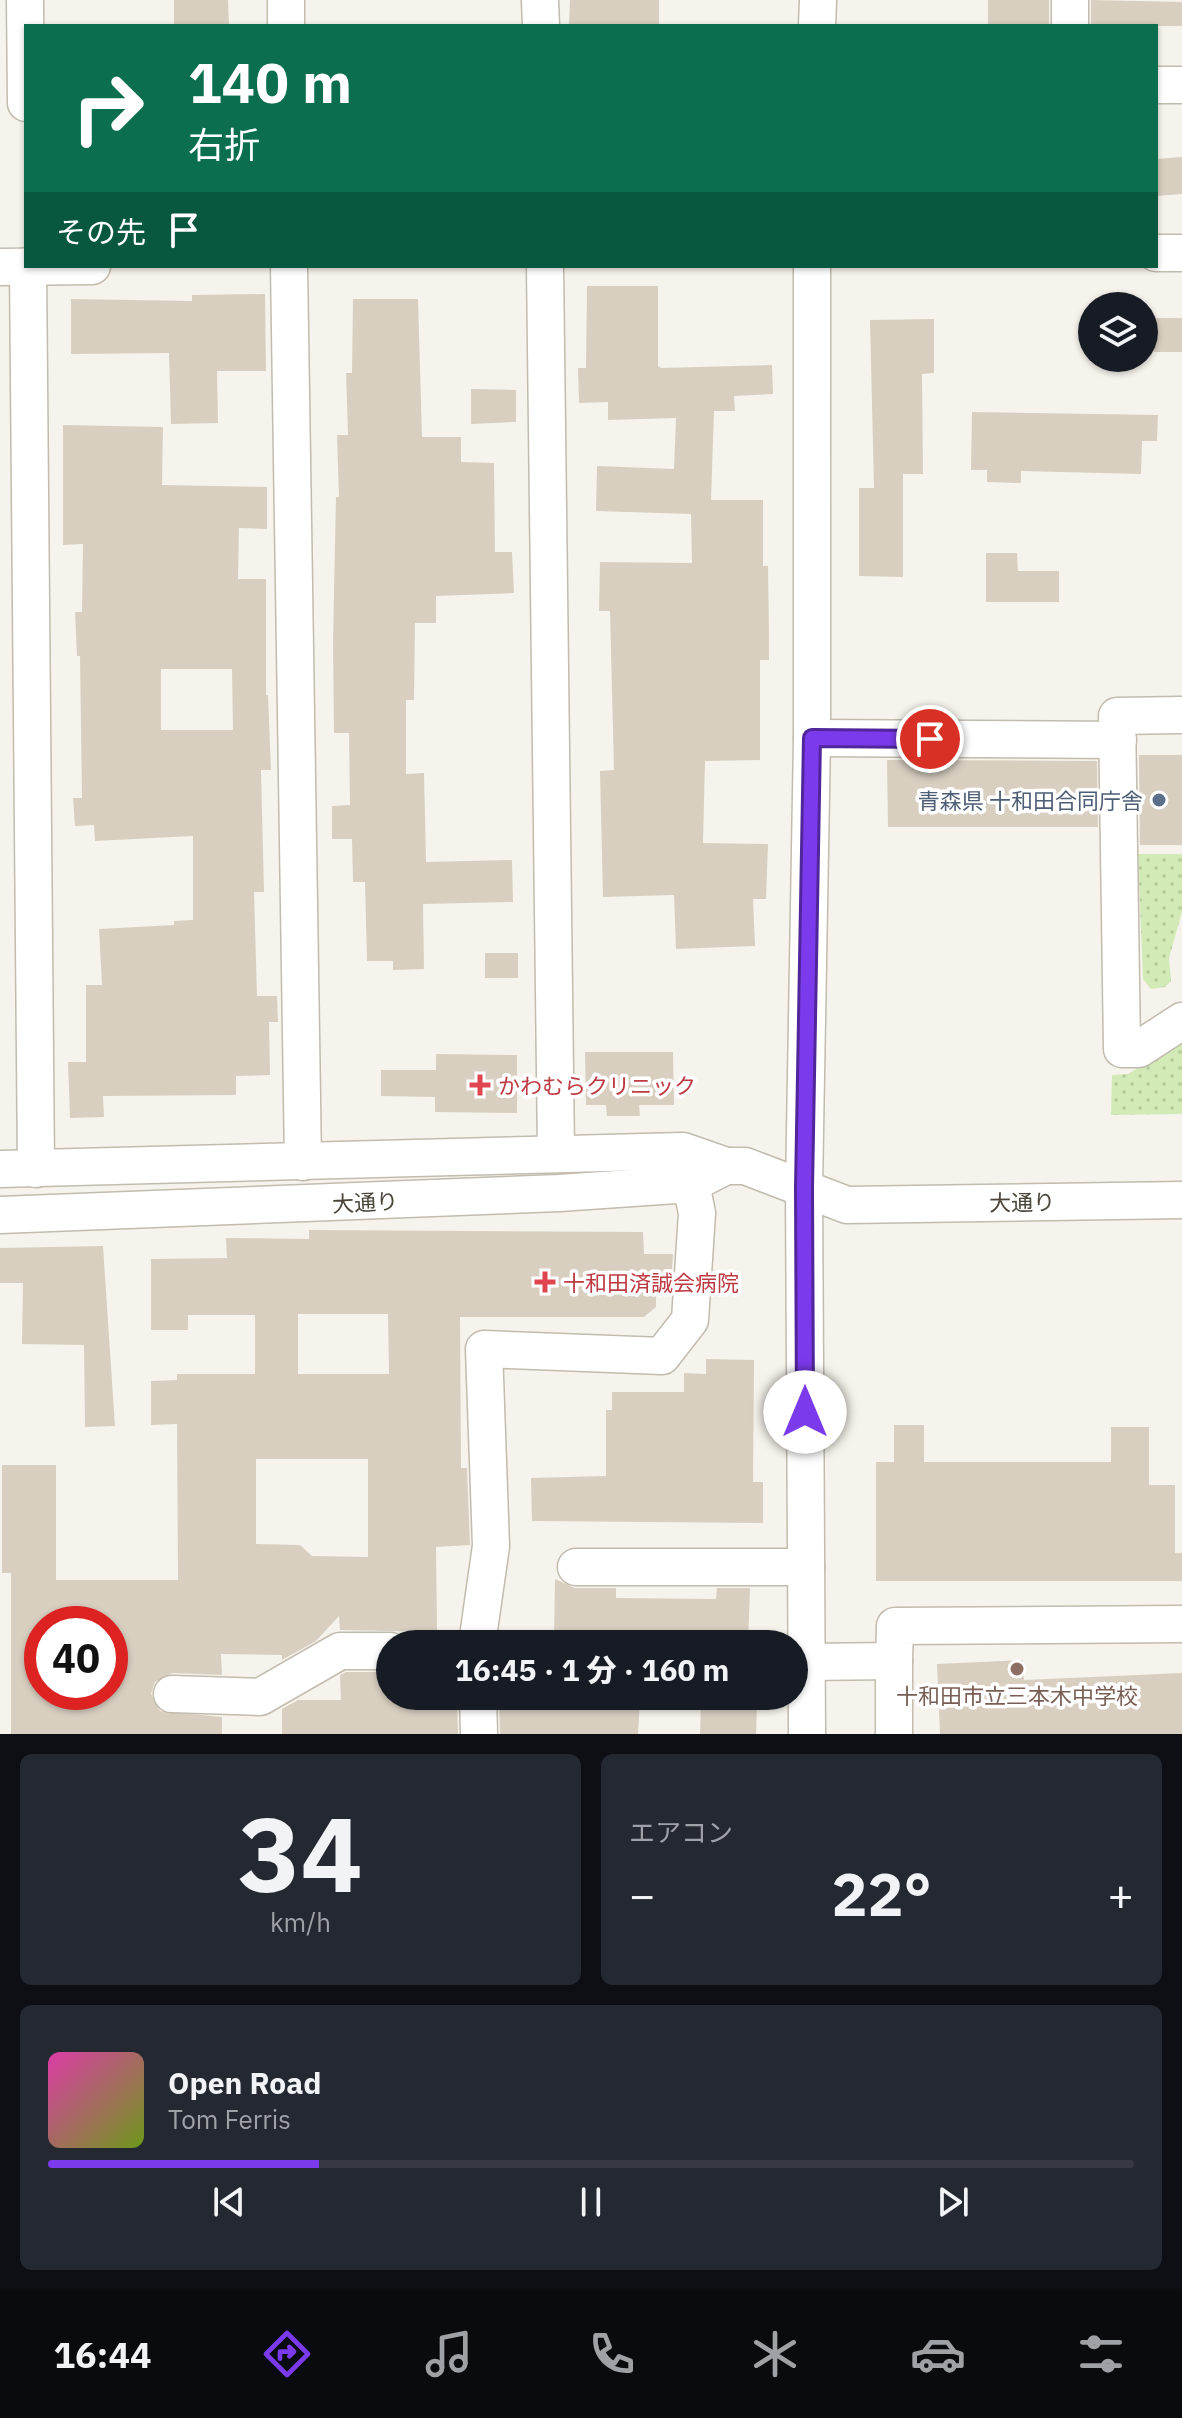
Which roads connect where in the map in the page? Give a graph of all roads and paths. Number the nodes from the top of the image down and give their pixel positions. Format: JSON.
{"nodes":[{"id":1,"x":25,"y":0,"type":"edge"},
{"id":2,"x":286,"y":0,"type":"edge"},
{"id":3,"x":540,"y":0,"type":"edge"},
{"id":4,"x":818,"y":0,"type":"edge"},
{"id":5,"x":1070,"y":0,"type":"edge"},
{"id":6,"x":25,"y":24,"type":"edge"},
{"id":7,"x":286,"y":24,"type":"edge"},
{"id":8,"x":541,"y":24,"type":"edge"},
{"id":9,"x":817,"y":24,"type":"edge"},
{"id":10,"x":1070,"y":24,"type":"edge"},
{"id":11,"x":1158,"y":85,"type":"edge"},
{"id":12,"x":1182,"y":85,"type":"edge"},
{"id":13,"x":1158,"y":253,"type":"edge"},
{"id":14,"x":1182,"y":253,"type":"edge"},
{"id":15,"x":24,"y":266,"type":"edge"},
{"id":16,"x":0,"y":267,"type":"edge"},
{"id":17,"x":28,"y":268,"type":"edge"},
{"id":18,"x":289,"y":268,"type":"edge"},
{"id":19,"x":545,"y":268,"type":"edge"},
{"id":20,"x":812,"y":268,"type":"edge"},
{"id":21,"x":1182,"y":715,"type":"edge"},
{"id":22,"x":812,"y":738,"type":"junction"},
{"id":23,"x":1118,"y":740,"type":"junction"},
{"id":24,"x":1182,"y":1021,"type":"edge"},
{"id":25,"x":556,"y":1153,"type":"junction"},
{"id":26,"x":303,"y":1162,"type":"junction"},
{"id":27,"x":726,"y":1166,"type":"junction"},
{"id":28,"x":0,"y":1169,"type":"edge"},
{"id":29,"x":36,"y":1169,"type":"junction"},
{"id":30,"x":691,"y":1184,"type":"junction"},
{"id":31,"x":804,"y":1188,"type":"junction"},
{"id":32,"x":1182,"y":1200,"type":"edge"},
{"id":33,"x":0,"y":1215,"type":"edge"},
{"id":34,"x":576,"y":1567,"type":"dead end"},
{"id":35,"x":806,"y":1567,"type":"junction"},
{"id":36,"x":1182,"y":1624,"type":"edge"},
{"id":37,"x":479,"y":1630,"type":"edge"},
{"id":38,"x":806,"y":1630,"type":"edge"},
{"id":39,"x":376,"y":1651,"type":"edge"},
{"id":40,"x":894,"y":1661,"type":"junction"},
{"id":41,"x":808,"y":1662,"type":"edge"},
{"id":42,"x":172,"y":1694,"type":"dead end"},
{"id":43,"x":478,"y":1710,"type":"edge"},
{"id":44,"x":807,"y":1710,"type":"edge"},
{"id":45,"x":479,"y":1734,"type":"edge"},
{"id":46,"x":807,"y":1734,"type":"edge"},
{"id":47,"x":894,"y":1734,"type":"edge"}],
"edges":[{"from":1,"to":6,"type":"street"},
{"from":2,"to":7,"type":"street"},
{"from":3,"to":8,"type":"street"},
{"from":4,"to":9,"type":"street"},
{"from":5,"to":10,"type":"street"},
{"from":11,"to":12,"type":"street"},
{"from":13,"to":14,"type":"street"},
{"from":15,"to":16,"type":"street"},
{"from":17,"to":29,"type":"street"},
{"from":18,"to":26,"type":"street"},
{"from":19,"to":25,"type":"street"},
{"from":20,"to":22,"type":"street"},
{"from":21,"to":23,"type":"street"},
{"from":22,"to":23,"type":"street"},
{"from":22,"to":31,"type":"street"},
{"from":23,"to":24,"type":"street"},
{"from":25,"to":26,"type":"street","name":"大通り"},
{"from":25,"to":27,"type":"street","name":"大通り"},
{"from":26,"to":29,"type":"street","name":"大通り"},
{"from":27,"to":30,"type":"street","name":"大通り"},
{"from":27,"to":31,"type":"street","name":"大通り"},
{"from":28,"to":29,"type":"street","name":"大通り"},
{"from":30,"to":33,"type":"street","name":"大通り"},
{"from":30,"to":37,"type":"street"},
{"from":31,"to":32,"type":"street","name":"大通り"},
{"from":31,"to":35,"type":"street"},
{"from":34,"to":35,"type":"street"},
{"from":35,"to":38,"type":"street"},
{"from":36,"to":40,"type":"street"},
{"from":39,"to":42,"type":"street"},
{"from":40,"to":41,"type":"street"},
{"from":40,"to":47,"type":"street"},
{"from":43,"to":45,"type":"street"},
{"from":44,"to":46,"type":"street"}]}
